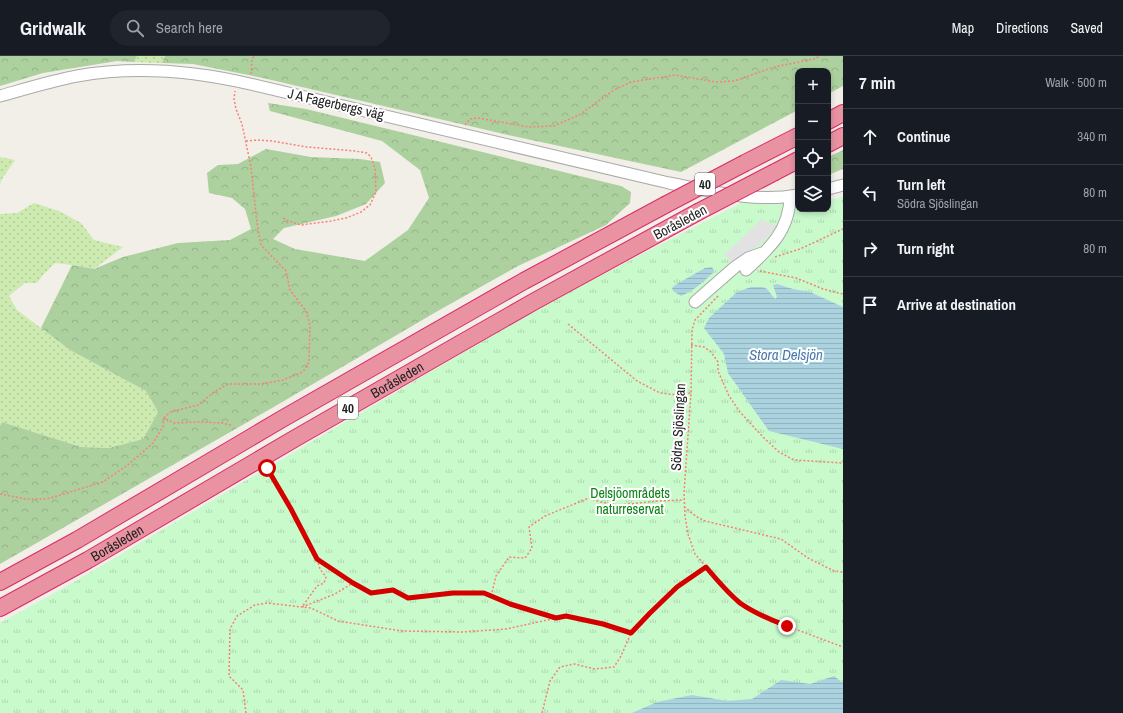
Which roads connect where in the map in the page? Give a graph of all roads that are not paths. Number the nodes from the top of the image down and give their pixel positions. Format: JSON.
{"nodes":[{"id":1,"x":0,"y":96,"type":"edge"},
{"id":2,"x":843,"y":113,"type":"edge"},
{"id":3,"x":831,"y":119,"type":"edge"},
{"id":4,"x":843,"y":136,"type":"edge"},
{"id":5,"x":795,"y":138,"type":"edge"},
{"id":6,"x":831,"y":142,"type":"edge"},
{"id":7,"x":795,"y":162,"type":"edge"},
{"id":8,"x":843,"y":185,"type":"edge"},
{"id":9,"x":831,"y":188,"type":"edge"},
{"id":10,"x":794,"y":195,"type":"edge"},
{"id":11,"x":770,"y":254,"type":"junction"},
{"id":12,"x":746,"y":270,"type":"road end"},
{"id":13,"x":695,"y":302,"type":"dead end"},
{"id":14,"x":0,"y":582,"type":"edge"},
{"id":15,"x":0,"y":608,"type":"edge"}],
"edges":[{"from":1,"to":10,"type":"street","name":"J A Fagerbergs väg"},
{"from":2,"to":3,"type":"highway"},
{"from":4,"to":6,"type":"highway"},
{"from":5,"to":14,"type":"highway","name":"Boråsleden","number":"40","bridge":true},
{"from":7,"to":15,"type":"highway","name":"Boråsleden","number":"40","bridge":true},
{"from":8,"to":9,"type":"street"},
{"from":10,"to":11,"type":"street"},
{"from":11,"to":12,"type":"street"},
{"from":11,"to":13,"type":"street"}]}
